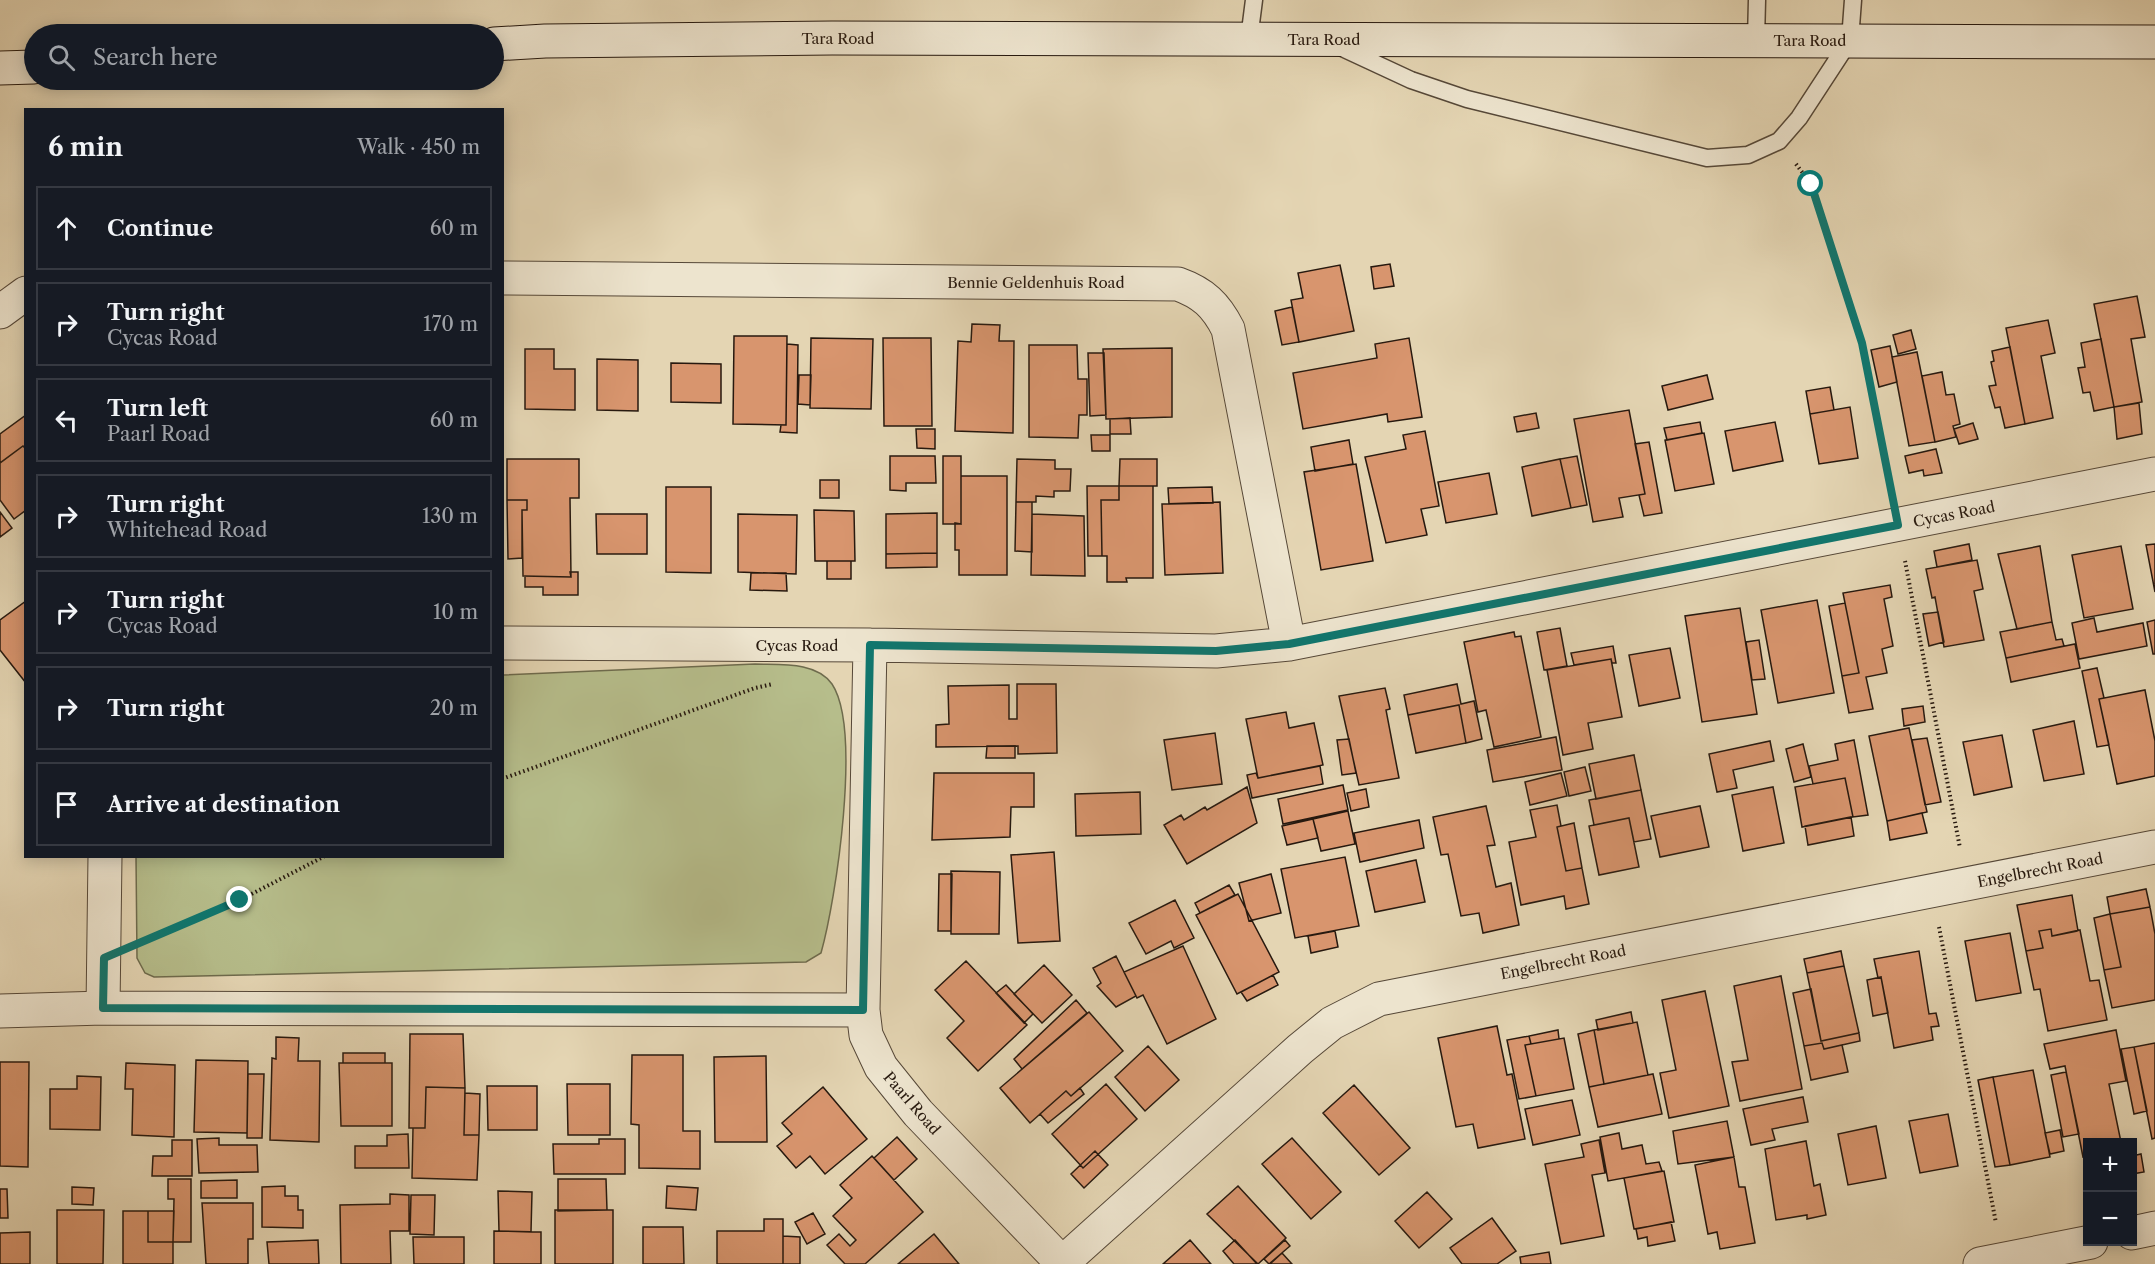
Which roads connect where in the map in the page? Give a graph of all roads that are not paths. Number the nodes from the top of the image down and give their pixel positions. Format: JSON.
{"nodes":[{"id":1,"x":1254,"y":0,"type":"edge"},
{"id":2,"x":1757,"y":0,"type":"edge"},
{"id":3,"x":1853,"y":0,"type":"edge"},
{"id":4,"x":1249,"y":39,"type":"junction"},
{"id":5,"x":1324,"y":39,"type":"junction"},
{"id":6,"x":1756,"y":40,"type":"junction"},
{"id":7,"x":1850,"y":40,"type":"junction"},
{"id":8,"x":2155,"y":42,"type":"edge"},
{"id":9,"x":504,"y":43,"type":"edge"},
{"id":10,"x":24,"y":67,"type":"edge"},
{"id":11,"x":0,"y":68,"type":"edge"},
{"id":12,"x":504,"y":278,"type":"edge"},
{"id":13,"x":24,"y":294,"type":"edge"},
{"id":14,"x":0,"y":312,"type":"edge"},
{"id":15,"x":2155,"y":474,"type":"edge"},
{"id":16,"x":504,"y":643,"type":"edge"},
{"id":17,"x":1289,"y":644,"type":"junction"},
{"id":18,"x":870,"y":645,"type":"junction"},
{"id":19,"x":2155,"y":848,"type":"edge"},
{"id":20,"x":105,"y":858,"type":"edge"},
{"id":21,"x":103,"y":1008,"type":"junction"},
{"id":22,"x":863,"y":1010,"type":"junction"},
{"id":23,"x":0,"y":1011,"type":"edge"},
{"id":24,"x":2155,"y":1228,"type":"edge"},
{"id":25,"x":2137,"y":1232,"type":"edge"},
{"id":26,"x":2083,"y":1244,"type":"edge"},
{"id":27,"x":1991,"y":1262,"type":"edge"},
{"id":28,"x":1062,"y":1264,"type":"edge"}],
"edges":[{"from":1,"to":4,"type":"lane"},
{"from":2,"to":6,"type":"lane"},
{"from":3,"to":7,"type":"lane"},
{"from":4,"to":5,"type":"street","name":"Tara Road"},
{"from":4,"to":9,"type":"street","name":"Tara Road"},
{"from":5,"to":6,"type":"street","name":"Tara Road"},
{"from":5,"to":7,"type":"lane"},
{"from":6,"to":7,"type":"street","name":"Tara Road"},
{"from":7,"to":8,"type":"street","name":"Tara Road"},
{"from":10,"to":11,"type":"street"},
{"from":12,"to":17,"type":"street","name":"Bennie Geldenhuis Road"},
{"from":13,"to":14,"type":"street"},
{"from":15,"to":17,"type":"street","name":"Cycas Road"},
{"from":16,"to":18,"type":"street","name":"Cycas Road"},
{"from":17,"to":18,"type":"street","name":"Cycas Road"},
{"from":18,"to":22,"type":"street","name":"Paarl Road"},
{"from":19,"to":28,"type":"street","name":"Engelbrecht Road"},
{"from":20,"to":21,"type":"street"},
{"from":21,"to":22,"type":"street"},
{"from":21,"to":23,"type":"street"},
{"from":22,"to":28,"type":"street","name":"Paarl Road"},
{"from":24,"to":25,"type":"street"},
{"from":26,"to":27,"type":"street"}]}
